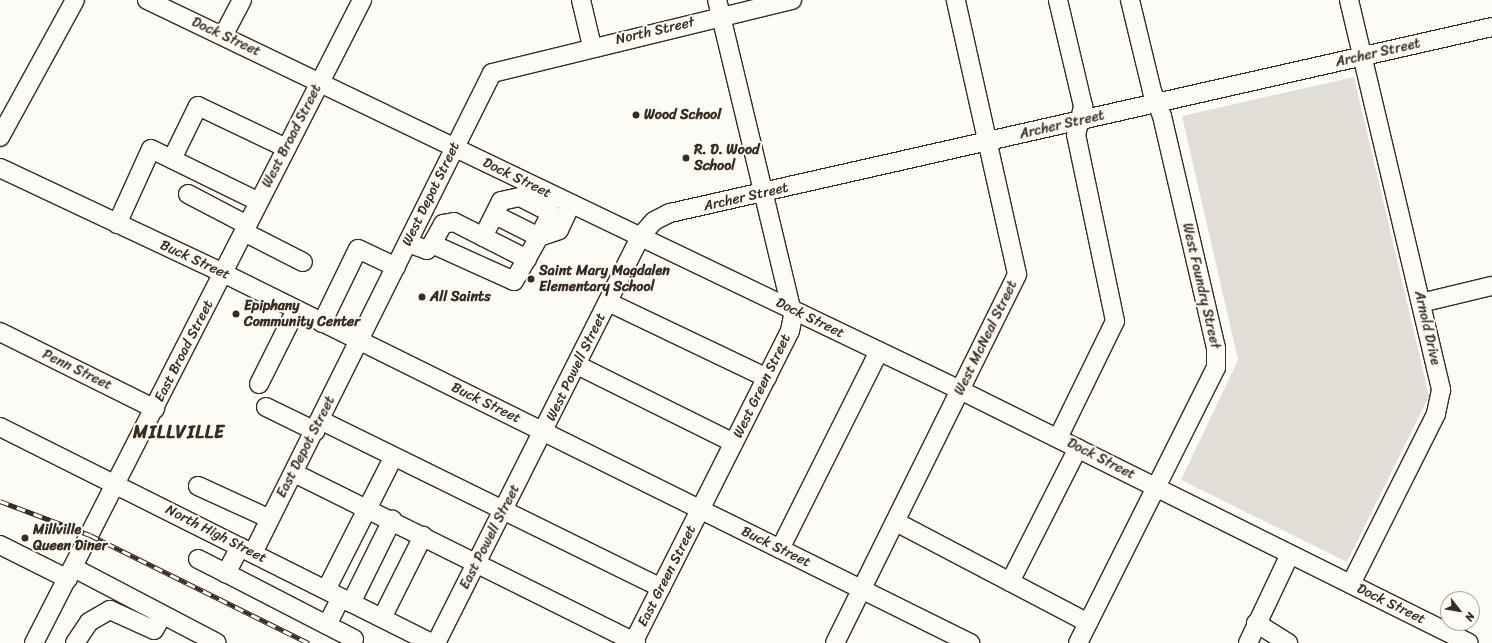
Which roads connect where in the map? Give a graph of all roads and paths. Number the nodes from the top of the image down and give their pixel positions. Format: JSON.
{"nodes":[{"id":1,"x":75,"y":0,"type":"edge"},
{"id":2,"x":147,"y":0,"type":"edge"},
{"id":3,"x":242,"y":0,"type":"edge"},
{"id":4,"x":362,"y":0,"type":"edge"},
{"id":5,"x":582,"y":0,"type":"edge"},
{"id":6,"x":792,"y":0,"type":"edge"},
{"id":7,"x":956,"y":0,"type":"edge"},
{"id":8,"x":1058,"y":0,"type":"edge"},
{"id":9,"x":1130,"y":0,"type":"edge"},
{"id":10,"x":1349,"y":0,"type":"edge"},
{"id":11,"x":719,"y":8,"type":"edge"},
{"id":12,"x":1492,"y":27,"type":"edge"},
{"id":13,"x":223,"y":36,"type":"junction"},
{"id":14,"x":592,"y":46,"type":"junction"},
{"id":15,"x":1363,"y":56,"type":"junction"},
{"id":16,"x":518,"y":64,"type":"joint"},
{"id":17,"x":321,"y":80,"type":"junction"},
{"id":18,"x":1157,"y":103,"type":"junction"},
{"id":19,"x":1079,"y":121,"type":"junction"},
{"id":20,"x":0,"y":137,"type":"edge"},
{"id":21,"x":988,"y":142,"type":"junction"},
{"id":22,"x":286,"y":148,"type":"junction"},
{"id":23,"x":454,"y":148,"type":"junction"},
{"id":24,"x":172,"y":159,"type":"junction"},
{"id":25,"x":0,"y":168,"type":"edge"},
{"id":26,"x":763,"y":193,"type":"junction"},
{"id":27,"x":188,"y":194,"type":"dead end"},
{"id":28,"x":259,"y":202,"type":"junction"},
{"id":29,"x":571,"y":204,"type":"junction"},
{"id":30,"x":495,"y":215,"type":"junction"},
{"id":31,"x":117,"y":224,"type":"junction"},
{"id":32,"x":246,"y":228,"type":"junction"},
{"id":33,"x":483,"y":237,"type":"junction"},
{"id":34,"x":539,"y":237,"type":"junction"},
{"id":35,"x":640,"y":237,"type":"junction"},
{"id":36,"x":408,"y":243,"type":"junction"},
{"id":37,"x":432,"y":244,"type":"junction"},
{"id":38,"x":527,"y":259,"type":"junction"},
{"id":39,"x":303,"y":262,"type":"dead end"},
{"id":40,"x":396,"y":267,"type":"junction"},
{"id":41,"x":223,"y":273,"type":"junction"},
{"id":42,"x":1492,"y":286,"type":"edge"},
{"id":43,"x":608,"y":302,"type":"junction"},
{"id":44,"x":1421,"y":303,"type":"junction"},
{"id":45,"x":296,"y":310,"type":"junction"},
{"id":46,"x":793,"y":310,"type":"junction"},
{"id":47,"x":322,"y":323,"type":"junction"},
{"id":48,"x":0,"y":332,"type":"edge"},
{"id":49,"x":360,"y":341,"type":"junction"},
{"id":50,"x":879,"y":351,"type":"junction"},
{"id":51,"x":577,"y":365,"type":"junction"},
{"id":52,"x":767,"y":378,"type":"junction"},
{"id":53,"x":259,"y":384,"type":"dead end"},
{"id":54,"x":960,"y":390,"type":"junction"},
{"id":55,"x":266,"y":407,"type":"dead end"},
{"id":56,"x":155,"y":409,"type":"junction"},
{"id":57,"x":317,"y":425,"type":"junction"},
{"id":58,"x":0,"y":427,"type":"edge"},
{"id":59,"x":543,"y":432,"type":"junction"},
{"id":60,"x":1058,"y":438,"type":"junction"},
{"id":61,"x":734,"y":443,"type":"junction"},
{"id":62,"x":1078,"y":448,"type":"junction"},
{"id":63,"x":389,"y":466,"type":"dead end"},
{"id":64,"x":294,"y":472,"type":"junction"},
{"id":65,"x":116,"y":484,"type":"junction"},
{"id":66,"x":198,"y":486,"type":"dead end"},
{"id":67,"x":1156,"y":487,"type":"junction"},
{"id":68,"x":366,"y":508,"type":"junction"},
{"id":69,"x":700,"y":509,"type":"junction"},
{"id":70,"x":504,"y":510,"type":"junction"},
{"id":71,"x":270,"y":519,"type":"junction"},
{"id":72,"x":392,"y":520,"type":"junction"},
{"id":73,"x":896,"y":522,"type":"junction"},
{"id":74,"x":423,"y":536,"type":"junction"},
{"id":75,"x":0,"y":545,"type":"edge"},
{"id":76,"x":780,"y":549,"type":"junction"},
{"id":77,"x":246,"y":550,"type":"junction"},
{"id":78,"x":1290,"y":554,"type":"junction"},
{"id":79,"x":198,"y":559,"type":"dead end"},
{"id":80,"x":477,"y":562,"type":"junction"},
{"id":81,"x":71,"y":574,"type":"junction"},
{"id":82,"x":226,"y":574,"type":"junction"},
{"id":83,"x":1010,"y":582,"type":"junction"},
{"id":84,"x":1351,"y":584,"type":"junction"},
{"id":85,"x":661,"y":588,"type":"junction"},
{"id":86,"x":862,"y":589,"type":"junction"},
{"id":87,"x":339,"y":597,"type":"junction"},
{"id":88,"x":382,"y":618,"type":"junction"},
{"id":89,"x":1088,"y":623,"type":"junction"},
{"id":90,"x":1256,"y":624,"type":"junction"},
{"id":91,"x":327,"y":625,"type":"junction"},
{"id":92,"x":154,"y":630,"type":"edge"},
{"id":93,"x":184,"y":636,"type":"edge"},
{"id":94,"x":943,"y":637,"type":"edge"},
{"id":95,"x":354,"y":639,"type":"dead end"},
{"id":96,"x":34,"y":643,"type":"edge"},
{"id":97,"x":76,"y":643,"type":"edge"},
{"id":98,"x":217,"y":643,"type":"edge"},
{"id":99,"x":431,"y":643,"type":"edge"},
{"id":100,"x":436,"y":643,"type":"edge"},
{"id":101,"x":634,"y":643,"type":"edge"},
{"id":102,"x":834,"y":643,"type":"edge"},
{"id":103,"x":970,"y":643,"type":"edge"},
{"id":104,"x":1078,"y":643,"type":"edge"},
{"id":105,"x":1248,"y":643,"type":"edge"},
{"id":106,"x":1288,"y":643,"type":"edge"},
{"id":107,"x":1469,"y":643,"type":"edge"}],
"edges":[{"from":1,"to":20,"type":"street"},
{"from":2,"to":13,"type":"street","name":"Dock Street"},
{"from":3,"to":13,"type":"street"},
{"from":4,"to":17,"type":"street","name":"West Broad Street"},
{"from":5,"to":14,"type":"street"},
{"from":6,"to":11,"type":"street","name":"North Street"},
{"from":7,"to":21,"type":"street","name":"West McNeal Street"},
{"from":8,"to":19,"type":"street"},
{"from":9,"to":18,"type":"street","name":"West Foundry Street"},
{"from":10,"to":15,"type":"street","name":"Arnold Drive"},
{"from":11,"to":14,"type":"street","name":"North Street"},
{"from":11,"to":26,"type":"street","name":"West Green Street"},
{"from":12,"to":15,"type":"street","name":"Archer Street"},
{"from":13,"to":17,"type":"street","name":"Dock Street"},
{"from":14,"to":16,"type":"street","name":"North Street"},
{"from":15,"to":18,"type":"street","name":"Archer Street"},
{"from":15,"to":44,"type":"street","name":"Arnold Drive"},
{"from":16,"to":23,"type":"street","name":"West Depot Street"},
{"from":17,"to":22,"type":"street","name":"West Broad Street"},
{"from":17,"to":23,"type":"street","name":"Dock Street"},
{"from":18,"to":19,"type":"street","name":"Archer Street"},
{"from":18,"to":67,"type":"street","name":"West Foundry Street"},
{"from":19,"to":21,"type":"street","name":"Archer Street"},
{"from":19,"to":60,"type":"street"},
{"from":21,"to":26,"type":"street","name":"Archer Street"},
{"from":21,"to":54,"type":"street","name":"West McNeal Street"},
{"from":22,"to":24,"type":"street"},
{"from":22,"to":28,"type":"street","name":"West Broad Street"},
{"from":23,"to":29,"type":"street","name":"Dock Street"},
{"from":23,"to":36,"type":"street","name":"West Depot Street"},
{"from":24,"to":28,"type":"street"},
{"from":24,"to":31,"type":"street"},
{"from":25,"to":31,"type":"street","name":"Buck Street"},
{"from":26,"to":35,"type":"street","name":"Archer Street"},
{"from":26,"to":46,"type":"street","name":"West Green Street"},
{"from":27,"to":32,"type":"street"},
{"from":28,"to":32,"type":"street","name":"West Broad Street"},
{"from":29,"to":34,"type":"street"},
{"from":29,"to":35,"type":"street","name":"Dock Street"},
{"from":30,"to":33,"type":"street"},
{"from":30,"to":34,"type":"street"},
{"from":30,"to":34,"type":"street"},
{"from":31,"to":41,"type":"street","name":"Buck Street"},
{"from":32,"to":39,"type":"street"},
{"from":32,"to":41,"type":"street","name":"West Broad Street"},
{"from":33,"to":37,"type":"street"},
{"from":33,"to":38,"type":"street"},
{"from":34,"to":38,"type":"street"},
{"from":35,"to":43,"type":"street","name":"West Powell Street"},
{"from":35,"to":46,"type":"street","name":"Dock Street"},
{"from":36,"to":37,"type":"street"},
{"from":36,"to":40,"type":"street","name":"West Depot Street"},
{"from":37,"to":38,"type":"street"},
{"from":40,"to":47,"type":"street"},
{"from":40,"to":49,"type":"street","name":"West Depot Street"},
{"from":41,"to":45,"type":"street","name":"Buck Street"},
{"from":41,"to":56,"type":"street","name":"East Broad Street"},
{"from":42,"to":44,"type":"street"},
{"from":43,"to":51,"type":"street","name":"West Powell Street"},
{"from":43,"to":52,"type":"street"},
{"from":44,"to":84,"type":"street","name":"Arnold Drive"},
{"from":45,"to":47,"type":"street","name":"Buck Street"},
{"from":45,"to":53,"type":"street"},
{"from":46,"to":50,"type":"street","name":"Dock Street"},
{"from":46,"to":52,"type":"street","name":"West Green Street"},
{"from":47,"to":49,"type":"street","name":"Buck Street"},
{"from":48,"to":56,"type":"street","name":"Penn Street"},
{"from":49,"to":57,"type":"street","name":"East Depot Street"},
{"from":49,"to":59,"type":"street","name":"Buck Street"},
{"from":50,"to":54,"type":"street","name":"Dock Street"},
{"from":50,"to":76,"type":"street"},
{"from":51,"to":59,"type":"street","name":"West Powell Street"},
{"from":51,"to":61,"type":"street"},
{"from":52,"to":61,"type":"street","name":"West Green Street"},
{"from":54,"to":60,"type":"street","name":"Dock Street"},
{"from":54,"to":73,"type":"street","name":"West McNeal Street"},
{"from":55,"to":57,"type":"street"},
{"from":56,"to":65,"type":"street","name":"East Broad Street"},
{"from":57,"to":64,"type":"street","name":"East Depot Street"},
{"from":57,"to":70,"type":"street"},
{"from":58,"to":65,"type":"street","name":"North High Street"},
{"from":59,"to":69,"type":"street","name":"Buck Street"},
{"from":59,"to":70,"type":"street","name":"East Powell Street"},
{"from":60,"to":62,"type":"street","name":"Dock Street"},
{"from":61,"to":69,"type":"street","name":"West Green Street"},
{"from":62,"to":67,"type":"street","name":"Dock Street"},
{"from":62,"to":83,"type":"street"},
{"from":63,"to":68,"type":"street"},
{"from":64,"to":68,"type":"street"},
{"from":64,"to":71,"type":"street","name":"East Depot Street"},
{"from":65,"to":77,"type":"street","name":"North High Street"},
{"from":65,"to":81,"type":"street","name":"East Broad Street"},
{"from":66,"to":71,"type":"street"},
{"from":67,"to":78,"type":"street","name":"Dock Street"},
{"from":67,"to":89,"type":"street","name":"West Foundry Street"},
{"from":68,"to":72,"type":"street"},
{"from":68,"to":87,"type":"street"},
{"from":69,"to":76,"type":"street","name":"Buck Street"},
{"from":69,"to":85,"type":"street","name":"East Green Street"},
{"from":70,"to":80,"type":"street","name":"East Powell Street"},
{"from":70,"to":85,"type":"street"},
{"from":71,"to":77,"type":"street","name":"East Depot Street"},
{"from":72,"to":74,"type":"street"},
{"from":72,"to":87,"type":"street"},
{"from":73,"to":83,"type":"street"},
{"from":73,"to":86,"type":"street","name":"West McNeal Street"},
{"from":74,"to":80,"type":"street"},
{"from":74,"to":88,"type":"street"},
{"from":75,"to":81,"type":"street"},
{"from":76,"to":86,"type":"street","name":"Buck Street"},
{"from":77,"to":82,"type":"street","name":"East Depot Street"},
{"from":77,"to":87,"type":"street","name":"North High Street"},
{"from":78,"to":84,"type":"street","name":"Dock Street"},
{"from":78,"to":90,"type":"street"},
{"from":79,"to":82,"type":"street"},
{"from":80,"to":100,"type":"street","name":"East Powell Street"},
{"from":80,"to":101,"type":"street"},
{"from":81,"to":92,"type":"street"},
{"from":81,"to":96,"type":"street","name":"East Broad Street"},
{"from":82,"to":91,"type":"street"},
{"from":83,"to":89,"type":"street"},
{"from":84,"to":107,"type":"street","name":"Dock Street"},
{"from":85,"to":101,"type":"street","name":"East Green Street"},
{"from":86,"to":94,"type":"street","name":"Buck Street"},
{"from":86,"to":102,"type":"street","name":"West McNeal Street"},
{"from":87,"to":88,"type":"street","name":"North High Street"},
{"from":87,"to":91,"type":"street"},
{"from":88,"to":99,"type":"street","name":"North High Street"},
{"from":89,"to":104,"type":"street","name":"West Foundry Street"},
{"from":90,"to":105,"type":"street"},
{"from":90,"to":106,"type":"street"},
{"from":91,"to":95,"type":"street"},
{"from":92,"to":93,"type":"street"},
{"from":92,"to":97,"type":"street"},
{"from":93,"to":98,"type":"street"},
{"from":94,"to":103,"type":"street","name":"Buck Street"}]}
